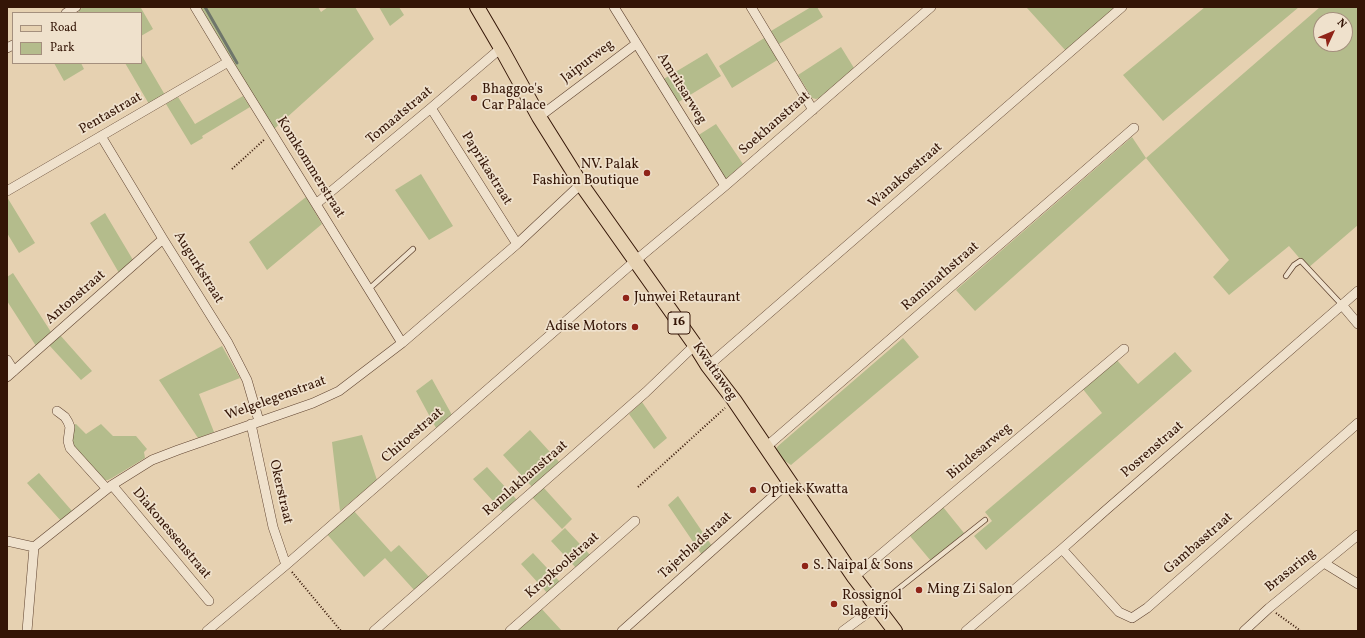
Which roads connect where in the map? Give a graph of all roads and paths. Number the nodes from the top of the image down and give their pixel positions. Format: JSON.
{"nodes":[{"id":1,"x":195,"y":7,"type":"edge"},
{"id":2,"x":477,"y":7,"type":"edge"},
{"id":3,"x":614,"y":7,"type":"edge"},
{"id":4,"x":751,"y":7,"type":"edge"},
{"id":5,"x":931,"y":7,"type":"edge"},
{"id":6,"x":1122,"y":7,"type":"edge"},
{"id":7,"x":636,"y":44,"type":"junction"},
{"id":8,"x":501,"y":48,"type":"junction"},
{"id":9,"x":228,"y":62,"type":"junction"},
{"id":10,"x":431,"y":108,"type":"junction"},
{"id":11,"x":813,"y":110,"type":"junction"},
{"id":12,"x":539,"y":117,"type":"junction"},
{"id":13,"x":1134,"y":128,"type":"dead end"},
{"id":14,"x":272,"y":132,"type":"junction"},
{"id":15,"x":101,"y":136,"type":"junction"},
{"id":16,"x":232,"y":169,"type":"dead end"},
{"id":17,"x":581,"y":184,"type":"junction"},
{"id":18,"x":724,"y":186,"type":"junction"},
{"id":19,"x":7,"y":191,"type":"edge"},
{"id":20,"x":316,"y":204,"type":"junction"},
{"id":21,"x":163,"y":240,"type":"junction"},
{"id":22,"x":517,"y":244,"type":"junction"},
{"id":23,"x":413,"y":249,"type":"dead end"},
{"id":24,"x":635,"y":261,"type":"junction"},
{"id":25,"x":1286,"y":276,"type":"dead end"},
{"id":26,"x":369,"y":289,"type":"junction"},
{"id":27,"x":1358,"y":291,"type":"edge"},
{"id":28,"x":1342,"y":305,"type":"junction"},
{"id":29,"x":1358,"y":324,"type":"edge"},
{"id":30,"x":402,"y":342,"type":"junction"},
{"id":31,"x":695,"y":346,"type":"junction"},
{"id":32,"x":1124,"y":349,"type":"dead end"},
{"id":33,"x":7,"y":360,"type":"edge"},
{"id":34,"x":708,"y":366,"type":"junction"},
{"id":35,"x":11,"y":374,"type":"edge"},
{"id":36,"x":734,"y":400,"type":"junction"},
{"id":37,"x":58,"y":411,"type":"dead end"},
{"id":38,"x":255,"y":423,"type":"junction"},
{"id":39,"x":1358,"y":423,"type":"edge"},
{"id":40,"x":766,"y":447,"type":"junction"},
{"id":41,"x":789,"y":482,"type":"junction"},
{"id":42,"x":110,"y":487,"type":"junction"},
{"id":43,"x":638,"y":487,"type":"dead end"},
{"id":44,"x":985,"y":520,"type":"dead end"},
{"id":45,"x":635,"y":521,"type":"dead end"},
{"id":46,"x":1358,"y":535,"type":"edge"},
{"id":47,"x":7,"y":541,"type":"edge"},
{"id":48,"x":34,"y":547,"type":"junction"},
{"id":49,"x":1062,"y":549,"type":"junction"},
{"id":50,"x":1324,"y":563,"type":"junction"},
{"id":51,"x":286,"y":565,"type":"junction"},
{"id":52,"x":854,"y":577,"type":"junction"},
{"id":53,"x":1358,"y":584,"type":"edge"},
{"id":54,"x":209,"y":601,"type":"dead end"},
{"id":55,"x":877,"y":606,"type":"junction"},
{"id":56,"x":1269,"y":608,"type":"junction"},
{"id":57,"x":27,"y":631,"type":"edge"},
{"id":58,"x":207,"y":631,"type":"edge"},
{"id":59,"x":341,"y":631,"type":"edge"},
{"id":60,"x":374,"y":631,"type":"edge"},
{"id":61,"x":510,"y":631,"type":"edge"},
{"id":62,"x":622,"y":631,"type":"edge"},
{"id":63,"x":843,"y":631,"type":"edge"},
{"id":64,"x":895,"y":631,"type":"edge"},
{"id":65,"x":966,"y":631,"type":"edge"},
{"id":66,"x":1244,"y":631,"type":"edge"},
{"id":67,"x":1301,"y":631,"type":"edge"}],
"edges":[{"from":1,"to":9,"type":"street","name":"Komkommerstraat"},
{"from":2,"to":8,"type":"main road","name":"Kwattaweg","number":"16"},
{"from":3,"to":7,"type":"street","name":"Amritsarweg"},
{"from":4,"to":11,"type":"street"},
{"from":5,"to":11,"type":"street","name":"Soekhanstraat"},
{"from":6,"to":34,"type":"street","name":"Wanakoestraat"},
{"from":7,"to":12,"type":"street","name":"Jaipurweg"},
{"from":7,"to":18,"type":"street","name":"Amritsarweg"},
{"from":8,"to":10,"type":"street","name":"Tomaatstraat"},
{"from":8,"to":12,"type":"main road","name":"Kwattaweg","number":"16"},
{"from":9,"to":14,"type":"street","name":"Komkommerstraat"},
{"from":9,"to":15,"type":"street","name":"Pentastraat"},
{"from":10,"to":20,"type":"street","name":"Tomaatstraat"},
{"from":10,"to":22,"type":"street","name":"Paprikastraat"},
{"from":11,"to":18,"type":"street","name":"Soekhanstraat"},
{"from":12,"to":17,"type":"main road","name":"Kwattaweg","number":"16"},
{"from":13,"to":40,"type":"street","name":"Raminathstraat"},
{"from":14,"to":16,"type":"path"},
{"from":14,"to":20,"type":"street","name":"Komkommerstraat"},
{"from":15,"to":19,"type":"street","name":"Pentastraat"},
{"from":15,"to":21,"type":"street","name":"Augurkstraat"},
{"from":17,"to":22,"type":"street","name":"Welgelegenstraat"},
{"from":17,"to":24,"type":"main road","name":"Kwattaweg","number":"16"},
{"from":18,"to":24,"type":"street","name":"Soekhanstraat"},
{"from":20,"to":26,"type":"street","name":"Komkommerstraat"},
{"from":21,"to":35,"type":"street","name":"Antonstraat"},
{"from":21,"to":38,"type":"street","name":"Augurkstraat"},
{"from":22,"to":30,"type":"street","name":"Welgelegenstraat"},
{"from":23,"to":26,"type":"lane"},
{"from":24,"to":31,"type":"main road","name":"Kwattaweg","number":"16"},
{"from":24,"to":51,"type":"street","name":"Chitoestraat"},
{"from":25,"to":28,"type":"lane"},
{"from":26,"to":30,"type":"street","name":"Komkommerstraat"},
{"from":27,"to":28,"type":"street","name":"Posrenstraat"},
{"from":28,"to":29,"type":"street"},
{"from":28,"to":49,"type":"street","name":"Posrenstraat"},
{"from":30,"to":38,"type":"street","name":"Welgelegenstraat"},
{"from":31,"to":34,"type":"main road","name":"Kwattaweg","number":"16"},
{"from":31,"to":60,"type":"street","name":"Ramlakhanstraat"},
{"from":32,"to":52,"type":"street","name":"Bindesarweg"},
{"from":33,"to":35,"type":"street"},
{"from":34,"to":36,"type":"main road","name":"Kwattaweg","number":"16"},
{"from":36,"to":40,"type":"main road","name":"Kwattaweg","number":"16"},
{"from":36,"to":43,"type":"path"},
{"from":37,"to":42,"type":"street","name":"Diakonessenstraat"},
{"from":38,"to":42,"type":"street","name":"Welgelegenstraat"},
{"from":38,"to":51,"type":"street","name":"Okerstraat"},
{"from":39,"to":49,"type":"street","name":"Gambasstraat"},
{"from":40,"to":41,"type":"main road","name":"Kwattaweg","number":"16"},
{"from":41,"to":52,"type":"main road","name":"Kwattaweg","number":"16"},
{"from":41,"to":62,"type":"street","name":"Tajerbladstraat"},
{"from":42,"to":48,"type":"street","name":"Welgelegenstraat"},
{"from":42,"to":54,"type":"street","name":"Diakonessenstraat"},
{"from":44,"to":55,"type":"lane"},
{"from":45,"to":61,"type":"street","name":"Kropkoolstraat"},
{"from":46,"to":50,"type":"street","name":"Brasaring"},
{"from":47,"to":48,"type":"street"},
{"from":48,"to":57,"type":"street"},
{"from":49,"to":65,"type":"street","name":"Posrenstraat"},
{"from":50,"to":53,"type":"street"},
{"from":50,"to":56,"type":"street","name":"Brasaring"},
{"from":51,"to":58,"type":"street","name":"Chitoestraat"},
{"from":51,"to":59,"type":"path"},
{"from":52,"to":55,"type":"main road","name":"Kwattaweg","number":"16"},
{"from":55,"to":63,"type":"street"},
{"from":55,"to":64,"type":"main road","name":"Kwattaweg","number":"16"},
{"from":56,"to":66,"type":"street","name":"Brasaring"},
{"from":56,"to":67,"type":"path"}]}
